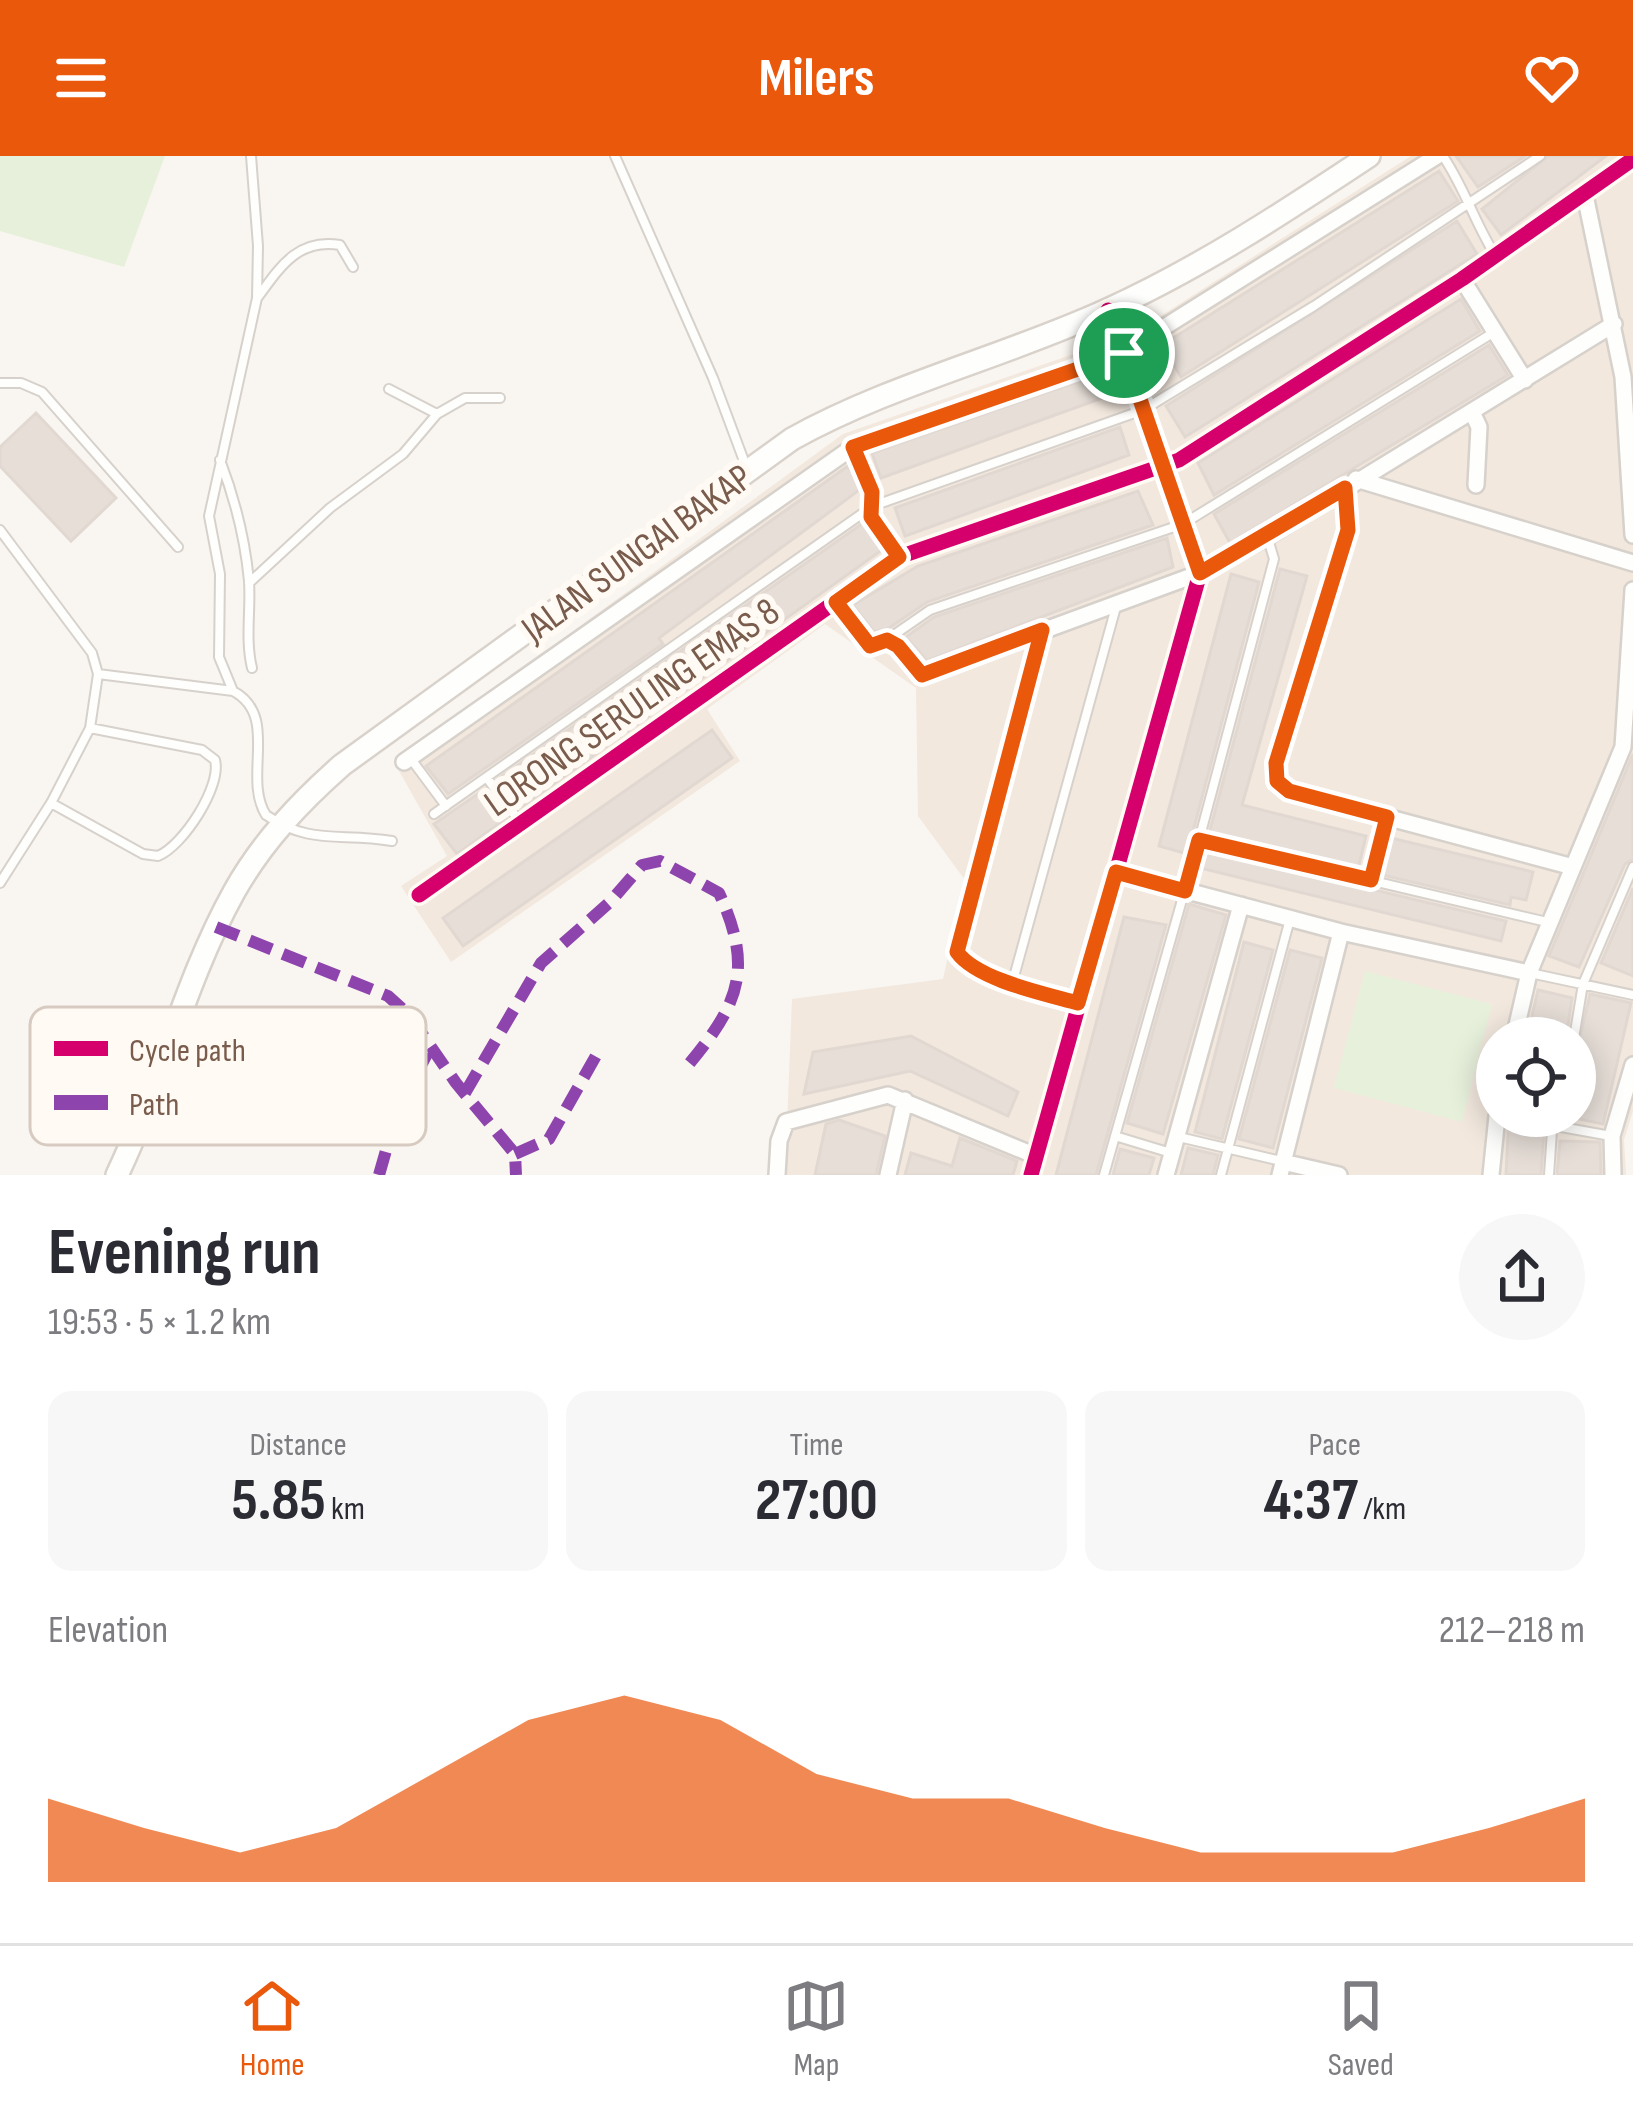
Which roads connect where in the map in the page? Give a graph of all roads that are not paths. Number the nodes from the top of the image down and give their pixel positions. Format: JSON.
{"nodes":[{"id":1,"x":250,"y":156,"type":"edge"},
{"id":2,"x":615,"y":156,"type":"edge"},
{"id":3,"x":1369,"y":156,"type":"edge"},
{"id":4,"x":1440,"y":156,"type":"edge"},
{"id":5,"x":1540,"y":156,"type":"edge"},
{"id":6,"x":1633,"y":159,"type":"edge"},
{"id":7,"x":1585,"y":195,"type":"junction"},
{"id":8,"x":1470,"y":204,"type":"junction"},
{"id":9,"x":1496,"y":256,"type":"junction"},
{"id":10,"x":353,"y":267,"type":"dead end"},
{"id":11,"x":1462,"y":279,"type":"junction"},
{"id":12,"x":257,"y":298,"type":"junction"},
{"id":13,"x":1108,"y":310,"type":"junction"},
{"id":14,"x":1614,"y":324,"type":"junction"},
{"id":15,"x":1496,"y":332,"type":"junction"},
{"id":16,"x":1124,"y":353,"type":"junction"},
{"id":17,"x":1525,"y":380,"type":"junction"},
{"id":18,"x":0,"y":383,"type":"edge"},
{"id":19,"x":389,"y":389,"type":"dead end"},
{"id":20,"x":1629,"y":395,"type":"edge"},
{"id":21,"x":500,"y":398,"type":"dead end"},
{"id":22,"x":1143,"y":410,"type":"junction"},
{"id":23,"x":1472,"y":412,"type":"junction"},
{"id":24,"x":436,"y":414,"type":"junction"},
{"id":25,"x":853,"y":447,"type":"junction"},
{"id":26,"x":220,"y":458,"type":"junction"},
{"id":27,"x":1162,"y":465,"type":"junction"},
{"id":28,"x":748,"y":470,"type":"junction"},
{"id":29,"x":1350,"y":484,"type":"junction"},
{"id":30,"x":1476,"y":485,"type":"dead end"},
{"id":31,"x":873,"y":506,"type":"junction"},
{"id":32,"x":1183,"y":524,"type":"junction"},
{"id":33,"x":0,"y":530,"type":"edge"},
{"id":34,"x":1633,"y":536,"type":"edge"},
{"id":35,"x":1268,"y":538,"type":"junction"},
{"id":36,"x":178,"y":547,"type":"dead end"},
{"id":37,"x":899,"y":557,"type":"junction"},
{"id":38,"x":1633,"y":563,"type":"edge"},
{"id":39,"x":1200,"y":573,"type":"junction"},
{"id":40,"x":249,"y":583,"type":"junction"},
{"id":41,"x":1633,"y":590,"type":"edge"},
{"id":42,"x":836,"y":602,"type":"junction"},
{"id":43,"x":1116,"y":605,"type":"junction"},
{"id":44,"x":1042,"y":630,"type":"junction"},
{"id":45,"x":887,"y":640,"type":"junction"},
{"id":46,"x":252,"y":668,"type":"dead end"},
{"id":47,"x":98,"y":674,"type":"junction"},
{"id":48,"x":233,"y":691,"type":"junction"},
{"id":49,"x":90,"y":728,"type":"junction"},
{"id":50,"x":407,"y":760,"type":"joint"},
{"id":51,"x":487,"y":778,"type":"junction"},
{"id":52,"x":52,"y":803,"type":"junction"},
{"id":53,"x":446,"y":806,"type":"junction"},
{"id":54,"x":434,"y":814,"type":"dead end"},
{"id":55,"x":1387,"y":817,"type":"junction"},
{"id":56,"x":521,"y":823,"type":"junction"},
{"id":57,"x":280,"y":825,"type":"junction"},
{"id":58,"x":1199,"y":840,"type":"junction"},
{"id":59,"x":392,"y":842,"type":"dead end"},
{"id":60,"x":1633,"y":867,"type":"edge"},
{"id":61,"x":1573,"y":868,"type":"junction"},
{"id":62,"x":1116,"y":872,"type":"junction"},
{"id":63,"x":1371,"y":880,"type":"junction"},
{"id":64,"x":0,"y":883,"type":"edge"},
{"id":65,"x":1185,"y":891,"type":"junction"},
{"id":66,"x":419,"y":895,"type":"dead end"},
{"id":67,"x":1241,"y":905,"type":"junction"},
{"id":68,"x":1290,"y":919,"type":"junction"},
{"id":69,"x":1549,"y":922,"type":"junction"},
{"id":70,"x":1341,"y":932,"type":"junction"},
{"id":71,"x":1529,"y":973,"type":"junction"},
{"id":72,"x":1012,"y":984,"type":"junction"},
{"id":73,"x":1583,"y":984,"type":"junction"},
{"id":74,"x":1633,"y":995,"type":"edge"},
{"id":75,"x":1078,"y":1003,"type":"junction"},
{"id":76,"x":186,"y":1007,"type":"edge"},
{"id":77,"x":1519,"y":1017,"type":"edge"},
{"id":78,"x":1578,"y":1017,"type":"edge"},
{"id":79,"x":1633,"y":1065,"type":"edge"},
{"id":80,"x":905,"y":1100,"type":"junction"},
{"id":81,"x":1596,"y":1132,"type":"edge"},
{"id":82,"x":1115,"y":1136,"type":"junction"},
{"id":83,"x":1177,"y":1136,"type":"junction"},
{"id":84,"x":1612,"y":1136,"type":"junction"},
{"id":85,"x":1495,"y":1137,"type":"edge"},
{"id":86,"x":1551,"y":1137,"type":"edge"},
{"id":87,"x":132,"y":1145,"type":"edge"},
{"id":88,"x":1228,"y":1148,"type":"junction"},
{"id":89,"x":1172,"y":1154,"type":"junction"},
{"id":90,"x":1036,"y":1156,"type":"junction"},
{"id":91,"x":1282,"y":1168,"type":"edge"},
{"id":92,"x":117,"y":1175,"type":"edge"},
{"id":93,"x":777,"y":1175,"type":"edge"},
{"id":94,"x":888,"y":1175,"type":"edge"},
{"id":95,"x":1030,"y":1175,"type":"edge"},
{"id":96,"x":1104,"y":1175,"type":"edge"},
{"id":97,"x":1166,"y":1175,"type":"edge"},
{"id":98,"x":1221,"y":1175,"type":"edge"},
{"id":99,"x":1339,"y":1175,"type":"edge"},
{"id":100,"x":1491,"y":1175,"type":"edge"},
{"id":101,"x":1549,"y":1175,"type":"edge"},
{"id":102,"x":1613,"y":1175,"type":"edge"}],
"edges":[{"from":1,"to":12,"type":"lane"},
{"from":2,"to":28,"type":"lane"},
{"from":3,"to":13,"type":"main road","name":"JALAN SUNGAI BAKAP"},
{"from":4,"to":8,"type":"lane"},
{"from":4,"to":16,"type":"street"},
{"from":5,"to":8,"type":"lane"},
{"from":6,"to":7,"type":"street","name":"LORONG SERULING EMAS 8"},
{"from":7,"to":9,"type":"street","name":"LORONG SERULING EMAS 8"},
{"from":7,"to":14,"type":"street"},
{"from":8,"to":9,"type":"lane"},
{"from":8,"to":22,"type":"lane"},
{"from":9,"to":11,"type":"street","name":"LORONG SERULING EMAS 8"},
{"from":10,"to":12,"type":"lane"},
{"from":11,"to":15,"type":"street"},
{"from":11,"to":27,"type":"street","name":"LORONG SERULING EMAS 8"},
{"from":12,"to":26,"type":"lane"},
{"from":13,"to":16,"type":"street"},
{"from":13,"to":28,"type":"main road","name":"JALAN SUNGAI BAKAP"},
{"from":14,"to":17,"type":"street"},
{"from":14,"to":20,"type":"street"},
{"from":15,"to":17,"type":"street"},
{"from":15,"to":32,"type":"lane"},
{"from":16,"to":22,"type":"street"},
{"from":16,"to":25,"type":"street"},
{"from":17,"to":23,"type":"street"},
{"from":18,"to":36,"type":"lane"},
{"from":19,"to":24,"type":"lane"},
{"from":20,"to":34,"type":"street"},
{"from":21,"to":24,"type":"lane"},
{"from":22,"to":27,"type":"street"},
{"from":22,"to":31,"type":"lane"},
{"from":23,"to":29,"type":"street"},
{"from":23,"to":30,"type":"street"},
{"from":24,"to":40,"type":"lane"},
{"from":25,"to":31,"type":"lane"},
{"from":25,"to":50,"type":"street"},
{"from":26,"to":40,"type":"lane"},
{"from":26,"to":48,"type":"lane"},
{"from":27,"to":32,"type":"street"},
{"from":27,"to":37,"type":"street","name":"LORONG SERULING EMAS 8"},
{"from":28,"to":57,"type":"main road","name":"JALAN SUNGAI BAKAP"},
{"from":29,"to":35,"type":"street"},
{"from":29,"to":38,"type":"street"},
{"from":29,"to":55,"type":"street"},
{"from":31,"to":37,"type":"lane"},
{"from":31,"to":51,"type":"lane"},
{"from":32,"to":39,"type":"street"},
{"from":32,"to":45,"type":"lane"},
{"from":33,"to":47,"type":"lane"},
{"from":35,"to":39,"type":"street"},
{"from":35,"to":58,"type":"lane"},
{"from":37,"to":42,"type":"street","name":"LORONG SERULING EMAS 8"},
{"from":39,"to":43,"type":"street"},
{"from":39,"to":62,"type":"street"},
{"from":40,"to":46,"type":"lane"},
{"from":41,"to":61,"type":"street"},
{"from":42,"to":45,"type":"street"},
{"from":42,"to":56,"type":"street","name":"LORONG SERULING EMAS 8"},
{"from":43,"to":44,"type":"street"},
{"from":43,"to":72,"type":"lane"},
{"from":44,"to":45,"type":"street"},
{"from":44,"to":72,"type":"street"},
{"from":47,"to":48,"type":"lane"},
{"from":47,"to":49,"type":"lane"},
{"from":48,"to":57,"type":"lane"},
{"from":49,"to":52,"type":"lane"},
{"from":49,"to":52,"type":"lane"},
{"from":50,"to":53,"type":"lane"},
{"from":51,"to":53,"type":"lane"},
{"from":51,"to":56,"type":"lane"},
{"from":52,"to":64,"type":"lane"},
{"from":53,"to":54,"type":"lane"},
{"from":55,"to":61,"type":"street"},
{"from":55,"to":63,"type":"lane"},
{"from":56,"to":66,"type":"street","name":"LORONG SERULING EMAS 8"},
{"from":57,"to":59,"type":"lane"},
{"from":57,"to":76,"type":"main road","name":"JALAN SUNGAI BAKAP"},
{"from":58,"to":63,"type":"lane"},
{"from":58,"to":65,"type":"lane"},
{"from":60,"to":73,"type":"lane"},
{"from":61,"to":69,"type":"street"},
{"from":62,"to":65,"type":"street"},
{"from":62,"to":75,"type":"street"},
{"from":63,"to":69,"type":"lane"},
{"from":65,"to":67,"type":"street"},
{"from":65,"to":82,"type":"lane"},
{"from":67,"to":68,"type":"street"},
{"from":67,"to":83,"type":"street"},
{"from":68,"to":70,"type":"street"},
{"from":68,"to":88,"type":"lane"},
{"from":69,"to":71,"type":"street"},
{"from":70,"to":71,"type":"street"},
{"from":70,"to":91,"type":"street"},
{"from":71,"to":73,"type":"lane"},
{"from":71,"to":77,"type":"street"},
{"from":72,"to":75,"type":"street"},
{"from":73,"to":74,"type":"lane"},
{"from":73,"to":78,"type":"lane"},
{"from":75,"to":90,"type":"street"},
{"from":79,"to":84,"type":"street"},
{"from":80,"to":90,"type":"street"},
{"from":80,"to":93,"type":"street"},
{"from":80,"to":94,"type":"street"},
{"from":81,"to":84,"type":"lane"},
{"from":82,"to":89,"type":"lane"},
{"from":82,"to":96,"type":"lane"},
{"from":83,"to":88,"type":"lane"},
{"from":83,"to":89,"type":"street"},
{"from":84,"to":102,"type":"street"},
{"from":85,"to":100,"type":"street"},
{"from":86,"to":101,"type":"lane"},
{"from":87,"to":92,"type":"main road","name":"JALAN SUNGAI BAKAP"},
{"from":88,"to":91,"type":"lane"},
{"from":88,"to":98,"type":"lane"},
{"from":89,"to":97,"type":"street"},
{"from":90,"to":95,"type":"street"},
{"from":91,"to":99,"type":"street"}]}
